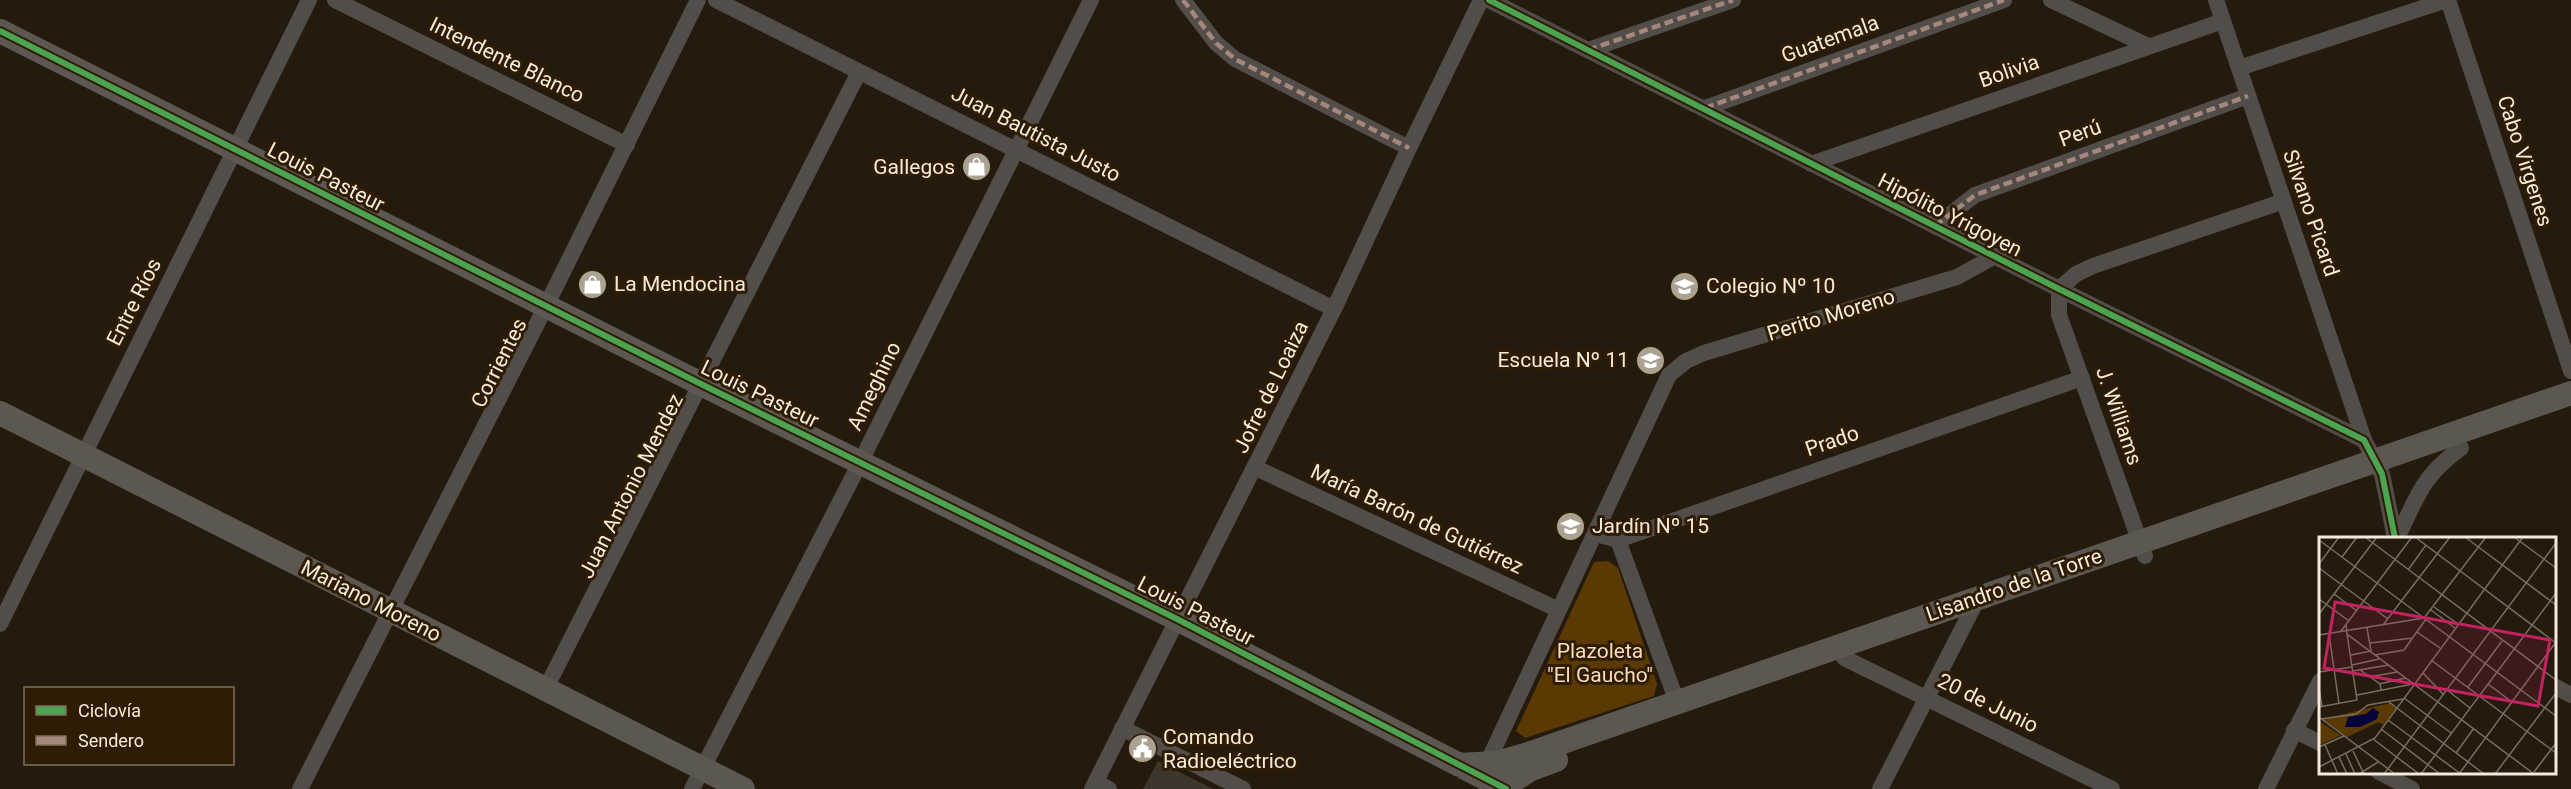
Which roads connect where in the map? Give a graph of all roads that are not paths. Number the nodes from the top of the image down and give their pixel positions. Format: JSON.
{"nodes":[{"id":1,"x":309,"y":0,"type":"edge"},
{"id":2,"x":335,"y":0,"type":"edge"},
{"id":3,"x":698,"y":0,"type":"edge"},
{"id":4,"x":716,"y":0,"type":"edge"},
{"id":5,"x":1091,"y":0,"type":"edge"},
{"id":6,"x":1183,"y":0,"type":"edge"},
{"id":7,"x":1481,"y":0,"type":"edge"},
{"id":8,"x":1489,"y":0,"type":"edge"},
{"id":9,"x":1733,"y":0,"type":"edge"},
{"id":10,"x":2004,"y":0,"type":"edge"},
{"id":11,"x":2051,"y":0,"type":"edge"},
{"id":12,"x":2216,"y":0,"type":"edge"},
{"id":13,"x":2447,"y":0,"type":"edge"},
{"id":14,"x":2223,"y":21,"type":"junction"},
{"id":15,"x":0,"y":31,"type":"edge"},
{"id":16,"x":2148,"y":46,"type":"junction"},
{"id":17,"x":1588,"y":50,"type":"junction"},
{"id":18,"x":2239,"y":68,"type":"junction"},
{"id":19,"x":859,"y":72,"type":"junction"},
{"id":20,"x":2248,"y":96,"type":"junction"},
{"id":21,"x":1705,"y":108,"type":"junction"},
{"id":22,"x":627,"y":145,"type":"junction"},
{"id":23,"x":1408,"y":148,"type":"junction"},
{"id":24,"x":1016,"y":149,"type":"junction"},
{"id":25,"x":236,"y":150,"type":"junction"},
{"id":26,"x":1811,"y":164,"type":"junction"},
{"id":27,"x":2284,"y":201,"type":"junction"},
{"id":28,"x":1935,"y":226,"type":"junction"},
{"id":29,"x":1995,"y":256,"type":"junction"},
{"id":30,"x":2059,"y":289,"type":"junction"},
{"id":31,"x":546,"y":306,"type":"junction"},
{"id":32,"x":1334,"y":309,"type":"junction"},
{"id":33,"x":2571,"y":370,"type":"edge"},
{"id":34,"x":2082,"y":378,"type":"junction"},
{"id":35,"x":702,"y":384,"type":"junction"},
{"id":36,"x":2571,"y":393,"type":"edge"},
{"id":37,"x":2571,"y":410,"type":"edge"},
{"id":38,"x":0,"y":413,"type":"edge"},
{"id":39,"x":2461,"y":448,"type":"junction"},
{"id":40,"x":83,"y":454,"type":"junction"},
{"id":41,"x":2374,"y":458,"type":"junction"},
{"id":42,"x":861,"y":461,"type":"junction"},
{"id":43,"x":1256,"y":468,"type":"junction"},
{"id":44,"x":1596,"y":534,"type":"junction"},
{"id":45,"x":2396,"y":537,"type":"edge"},
{"id":46,"x":2396,"y":537,"type":"edge"},
{"id":47,"x":1618,"y":540,"type":"junction"},
{"id":48,"x":2142,"y":549,"type":"junction"},
{"id":49,"x":1974,"y":606,"type":"junction"},
{"id":50,"x":1559,"y":610,"type":"junction"},
{"id":51,"x":389,"y":611,"type":"junction"},
{"id":52,"x":1177,"y":620,"type":"junction"},
{"id":53,"x":0,"y":624,"type":"edge"},
{"id":54,"x":1844,"y":658,"type":"junction"},
{"id":55,"x":2319,"y":683,"type":"edge"},
{"id":56,"x":2556,"y":687,"type":"edge"},
{"id":57,"x":545,"y":690,"type":"junction"},
{"id":58,"x":2571,"y":695,"type":"edge"},
{"id":59,"x":1927,"y":697,"type":"junction"},
{"id":60,"x":1677,"y":702,"type":"junction"},
{"id":61,"x":1122,"y":728,"type":"junction"},
{"id":62,"x":2295,"y":730,"type":"junction"},
{"id":63,"x":2319,"y":742,"type":"edge"},
{"id":64,"x":2383,"y":774,"type":"edge"},
{"id":65,"x":697,"y":779,"type":"edge"},
{"id":66,"x":1492,"y":782,"type":"edge"},
{"id":67,"x":1099,"y":787,"type":"edge"},
{"id":68,"x":300,"y":789,"type":"edge"},
{"id":69,"x":743,"y":789,"type":"edge"},
{"id":70,"x":1243,"y":789,"type":"edge"},
{"id":71,"x":1880,"y":789,"type":"edge"},
{"id":72,"x":2112,"y":789,"type":"edge"},
{"id":73,"x":2265,"y":789,"type":"edge"},
{"id":74,"x":2412,"y":789,"type":"edge"}],
"edges":[{"from":1,"to":25,"type":"street","name":"Entre Ríos"},
{"from":2,"to":22,"type":"street","name":"Intendente Blanco"},
{"from":3,"to":22,"type":"street","name":"Corrientes"},
{"from":4,"to":19,"type":"street","name":"Juan Bautista Justo"},
{"from":5,"to":24,"type":"street","name":"Ameghino"},
{"from":6,"to":23,"type":"street"},
{"from":7,"to":23,"type":"street","name":"Jofre de Loaiza"},
{"from":8,"to":17,"type":"street","name":"Hipólito Yrigoyen"},
{"from":9,"to":17,"type":"street"},
{"from":10,"to":21,"type":"street","name":"Guatemala"},
{"from":11,"to":16,"type":"street"},
{"from":12,"to":14,"type":"street","name":"Silvano Picard"},
{"from":13,"to":18,"type":"street"},
{"from":13,"to":33,"type":"street","name":"Cabo Virgenes"},
{"from":14,"to":16,"type":"street","name":"Bolivia"},
{"from":14,"to":18,"type":"street","name":"Silvano Picard"},
{"from":15,"to":25,"type":"main road","name":"Louis Pasteur"},
{"from":16,"to":26,"type":"street","name":"Bolivia"},
{"from":17,"to":21,"type":"street","name":"Hipólito Yrigoyen"},
{"from":18,"to":20,"type":"street","name":"Silvano Picard"},
{"from":19,"to":24,"type":"street","name":"Juan Bautista Justo"},
{"from":19,"to":35,"type":"street","name":"Juan Antonio Mendez"},
{"from":20,"to":27,"type":"street","name":"Silvano Picard"},
{"from":20,"to":28,"type":"street","name":"Perú"},
{"from":21,"to":26,"type":"street","name":"Hipólito Yrigoyen"},
{"from":22,"to":31,"type":"street","name":"Corrientes"},
{"from":23,"to":32,"type":"street","name":"Jofre de Loaiza"},
{"from":24,"to":32,"type":"street","name":"Juan Bautista Justo"},
{"from":24,"to":42,"type":"street","name":"Ameghino"},
{"from":25,"to":31,"type":"main road","name":"Louis Pasteur"},
{"from":25,"to":40,"type":"street","name":"Entre Ríos"},
{"from":26,"to":28,"type":"street","name":"Hipólito Yrigoyen"},
{"from":27,"to":30,"type":"street"},
{"from":27,"to":41,"type":"street","name":"Silvano Picard"},
{"from":28,"to":29,"type":"street","name":"Hipólito Yrigoyen"},
{"from":29,"to":30,"type":"street","name":"Hipólito Yrigoyen"},
{"from":29,"to":44,"type":"street","name":"Perito Moreno"},
{"from":30,"to":34,"type":"street","name":"J. Williams"},
{"from":30,"to":41,"type":"street","name":"Hipólito Yrigoyen"},
{"from":31,"to":35,"type":"main road","name":"Louis Pasteur"},
{"from":31,"to":51,"type":"street","name":"Corrientes"},
{"from":32,"to":43,"type":"street","name":"Jofre de Loaiza"},
{"from":34,"to":47,"type":"street","name":"Prado"},
{"from":34,"to":48,"type":"street","name":"J. Williams"},
{"from":35,"to":42,"type":"main road","name":"Louis Pasteur"},
{"from":35,"to":57,"type":"street","name":"Juan Antonio Mendez"},
{"from":36,"to":41,"type":"main road","name":"Lisandro de la Torre"},
{"from":37,"to":39,"type":"main road","name":"Lisandro de la Torre"},
{"from":38,"to":40,"type":"main road","name":"Mariano Moreno"},
{"from":39,"to":41,"type":"main road","name":"Lisandro de la Torre"},
{"from":39,"to":46,"type":"street"},
{"from":40,"to":51,"type":"main road","name":"Mariano Moreno"},
{"from":40,"to":53,"type":"street","name":"Entre Ríos"},
{"from":41,"to":45,"type":"street","name":"Silvano Picard"},
{"from":41,"to":48,"type":"main road","name":"Lisandro de la Torre"},
{"from":42,"to":52,"type":"main road","name":"Louis Pasteur"},
{"from":42,"to":65,"type":"street","name":"Ameghino"},
{"from":43,"to":50,"type":"street","name":"María Barón de Gutiérrez"},
{"from":43,"to":52,"type":"street","name":"Jofre de Loaiza"},
{"from":44,"to":47,"type":"street"},
{"from":44,"to":50,"type":"street"},
{"from":47,"to":60,"type":"street"},
{"from":48,"to":49,"type":"main road","name":"Lisandro de la Torre"},
{"from":49,"to":54,"type":"main road","name":"Lisandro de la Torre"},
{"from":49,"to":59,"type":"street"},
{"from":49,"to":60,"type":"main road","name":"Lisandro de la Torre"},
{"from":50,"to":66,"type":"street"},
{"from":51,"to":57,"type":"main road","name":"Mariano Moreno"},
{"from":51,"to":68,"type":"street","name":"Corrientes"},
{"from":52,"to":61,"type":"street","name":"Jofre de Loaiza"},
{"from":52,"to":66,"type":"main road","name":"Louis Pasteur"},
{"from":54,"to":59,"type":"street","name":"20 de Junio"},
{"from":54,"to":66,"type":"main road","name":"Lisandro de la Torre"},
{"from":55,"to":62,"type":"street"},
{"from":56,"to":58,"type":"street"},
{"from":57,"to":65,"type":"main road","name":"Mariano Moreno"},
{"from":59,"to":71,"type":"street"},
{"from":59,"to":72,"type":"street","name":"20 de Junio"},
{"from":60,"to":66,"type":"main road","name":"Lisandro de la Torre"},
{"from":61,"to":67,"type":"street","name":"Jofre de Loaiza"},
{"from":61,"to":70,"type":"street"},
{"from":62,"to":63,"type":"street"},
{"from":62,"to":73,"type":"street"},
{"from":64,"to":74,"type":"street"},
{"from":65,"to":69,"type":"main road","name":"Mariano Moreno"}]}
